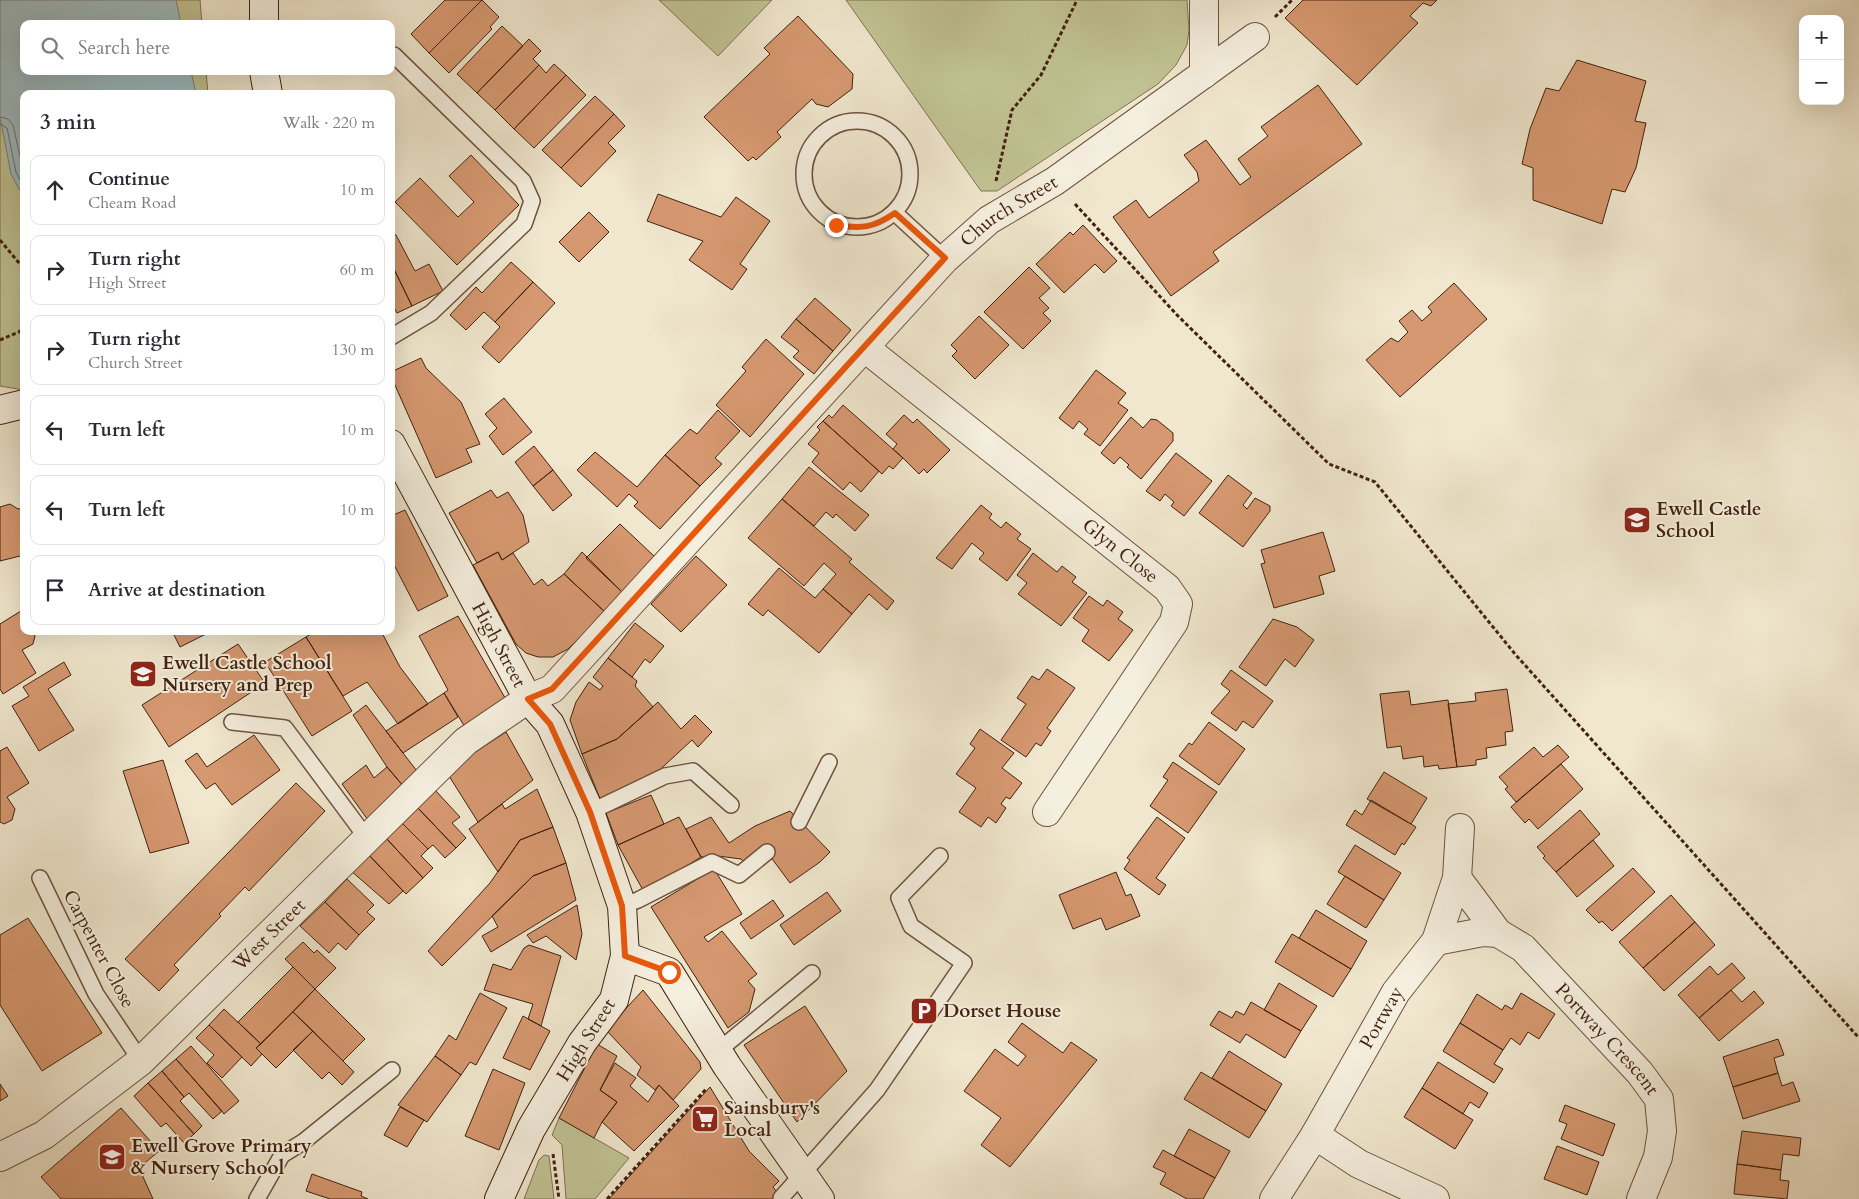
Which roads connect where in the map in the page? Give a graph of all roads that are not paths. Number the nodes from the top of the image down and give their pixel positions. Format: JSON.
{"nodes":[{"id":1,"x":264,"y":0,"type":"edge"},
{"id":2,"x":1204,"y":0,"type":"edge"},
{"id":3,"x":264,"y":20,"type":"edge"},
{"id":4,"x":1255,"y":37,"type":"dead end"},
{"id":5,"x":395,"y":56,"type":"edge"},
{"id":6,"x":1204,"y":74,"type":"junction"},
{"id":7,"x":265,"y":75,"type":"edge"},
{"id":8,"x":267,"y":90,"type":"edge"},
{"id":9,"x":895,"y":213,"type":"junction"},
{"id":10,"x":945,"y":258,"type":"junction"},
{"id":11,"x":395,"y":335,"type":"edge"},
{"id":12,"x":865,"y":348,"type":"junction"},
{"id":13,"x":20,"y":405,"type":"edge"},
{"id":14,"x":0,"y":410,"type":"edge"},
{"id":15,"x":395,"y":451,"type":"edge"},
{"id":16,"x":528,"y":699,"type":"junction"},
{"id":17,"x":232,"y":722,"type":"dead end"},
{"id":18,"x":829,"y":762,"type":"dead end"},
{"id":19,"x":731,"y":806,"type":"dead end"},
{"id":20,"x":590,"y":812,"type":"junction"},
{"id":21,"x":1047,"y":812,"type":"dead end"},
{"id":22,"x":799,"y":822,"type":"dead end"},
{"id":23,"x":1460,"y":828,"type":"dead end"},
{"id":24,"x":366,"y":837,"type":"junction"},
{"id":25,"x":767,"y":852,"type":"dead end"},
{"id":26,"x":940,"y":856,"type":"dead end"},
{"id":27,"x":40,"y":878,"type":"dead end"},
{"id":28,"x":1457,"y":878,"type":"junction"},
{"id":29,"x":622,"y":906,"type":"junction"},
{"id":30,"x":1498,"y":933,"type":"junction"},
{"id":31,"x":1436,"y":941,"type":"junction"},
{"id":32,"x":625,"y":956,"type":"junction"},
{"id":33,"x":812,"y":973,"type":"dead end"},
{"id":34,"x":722,"y":1058,"type":"junction"},
{"id":35,"x":141,"y":1061,"type":"junction"},
{"id":36,"x":392,"y":1070,"type":"dead end"},
{"id":37,"x":1315,"y":1135,"type":"junction"},
{"id":38,"x":0,"y":1157,"type":"edge"},
{"id":39,"x":804,"y":1173,"type":"junction"},
{"id":40,"x":781,"y":1198,"type":"edge"},
{"id":41,"x":257,"y":1199,"type":"edge"},
{"id":42,"x":499,"y":1199,"type":"edge"},
{"id":43,"x":820,"y":1199,"type":"edge"},
{"id":44,"x":1274,"y":1199,"type":"edge"},
{"id":45,"x":1435,"y":1199,"type":"edge"},
{"id":46,"x":1641,"y":1199,"type":"edge"}],
"edges":[{"from":1,"to":3,"type":"street"},
{"from":2,"to":6,"type":"street"},
{"from":4,"to":6,"type":"street","name":"Church Street"},
{"from":5,"to":11,"type":"lane"},
{"from":6,"to":10,"type":"street","name":"Church Street"},
{"from":7,"to":8,"type":"street"},
{"from":9,"to":9,"type":"lane"},
{"from":9,"to":10,"type":"lane"},
{"from":10,"to":12,"type":"street","name":"Church Street"},
{"from":12,"to":16,"type":"street","name":"Church Street"},
{"from":12,"to":21,"type":"street","name":"Glyn Close"},
{"from":13,"to":14,"type":"street"},
{"from":15,"to":16,"type":"street","name":"High Street"},
{"from":16,"to":20,"type":"street","name":"High Street"},
{"from":16,"to":24,"type":"street","name":"West Street"},
{"from":17,"to":24,"type":"lane"},
{"from":18,"to":22,"type":"lane"},
{"from":19,"to":20,"type":"lane"},
{"from":20,"to":29,"type":"street","name":"High Street"},
{"from":23,"to":28,"type":"street","name":"Portway"},
{"from":24,"to":35,"type":"street","name":"West Street"},
{"from":25,"to":29,"type":"lane"},
{"from":26,"to":39,"type":"lane"},
{"from":27,"to":35,"type":"lane","name":"Carpenter Close"},
{"from":28,"to":30,"type":"street","name":"Portway Crescent"},
{"from":28,"to":31,"type":"street","name":"Portway"},
{"from":29,"to":32,"type":"street","name":"High Street"},
{"from":30,"to":31,"type":"street"},
{"from":30,"to":46,"type":"street","name":"Portway Crescent"},
{"from":31,"to":37,"type":"street","name":"Portway"},
{"from":32,"to":34,"type":"street"},
{"from":32,"to":42,"type":"street","name":"High Street"},
{"from":33,"to":34,"type":"lane"},
{"from":34,"to":39,"type":"street"},
{"from":35,"to":38,"type":"street","name":"West Street"},
{"from":36,"to":41,"type":"lane"},
{"from":37,"to":44,"type":"street","name":"Portway"},
{"from":37,"to":45,"type":"street"},
{"from":39,"to":40,"type":"lane"},
{"from":39,"to":43,"type":"street"}]}
